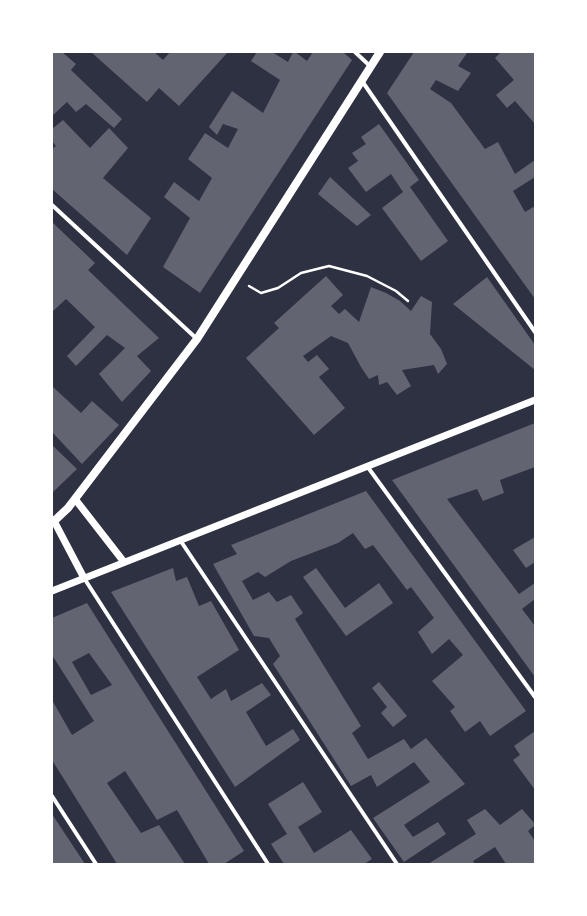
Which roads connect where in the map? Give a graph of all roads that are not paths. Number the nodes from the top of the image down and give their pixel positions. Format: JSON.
{"nodes":[{"id":1,"x":354,"y":52,"type":"edge"},
{"id":2,"x":380,"y":52,"type":"edge"},
{"id":3,"x":371,"y":66,"type":"junction"},
{"id":4,"x":362,"y":81,"type":"junction"},
{"id":5,"x":52,"y":205,"type":"edge"},
{"id":6,"x":535,"y":332,"type":"edge"},
{"id":7,"x":197,"y":339,"type":"junction"},
{"id":8,"x":535,"y":400,"type":"edge"},
{"id":9,"x":367,"y":466,"type":"junction"},
{"id":10,"x":75,"y":499,"type":"junction"},
{"id":11,"x":53,"y":522,"type":"edge"},
{"id":12,"x":180,"y":540,"type":"junction"},
{"id":13,"x":124,"y":562,"type":"junction"},
{"id":14,"x":84,"y":578,"type":"junction"},
{"id":15,"x":52,"y":591,"type":"edge"},
{"id":16,"x":535,"y":697,"type":"edge"},
{"id":17,"x":52,"y":796,"type":"edge"},
{"id":18,"x":96,"y":864,"type":"edge"},
{"id":19,"x":268,"y":864,"type":"edge"},
{"id":20,"x":397,"y":864,"type":"edge"}],
"edges":[{"from":1,"to":3,"type":"street"},
{"from":2,"to":3,"type":"main road"},
{"from":3,"to":4,"type":"main road"},
{"from":4,"to":6,"type":"street"},
{"from":4,"to":7,"type":"main road"},
{"from":5,"to":7,"type":"street"},
{"from":7,"to":10,"type":"main road"},
{"from":8,"to":9,"type":"street"},
{"from":9,"to":12,"type":"street"},
{"from":9,"to":16,"type":"street"},
{"from":10,"to":11,"type":"main road"},
{"from":10,"to":13,"type":"street"},
{"from":11,"to":14,"type":"street"},
{"from":12,"to":13,"type":"street"},
{"from":12,"to":20,"type":"street"},
{"from":13,"to":14,"type":"street"},
{"from":14,"to":15,"type":"street"},
{"from":14,"to":19,"type":"street"},
{"from":17,"to":18,"type":"street"}]}
